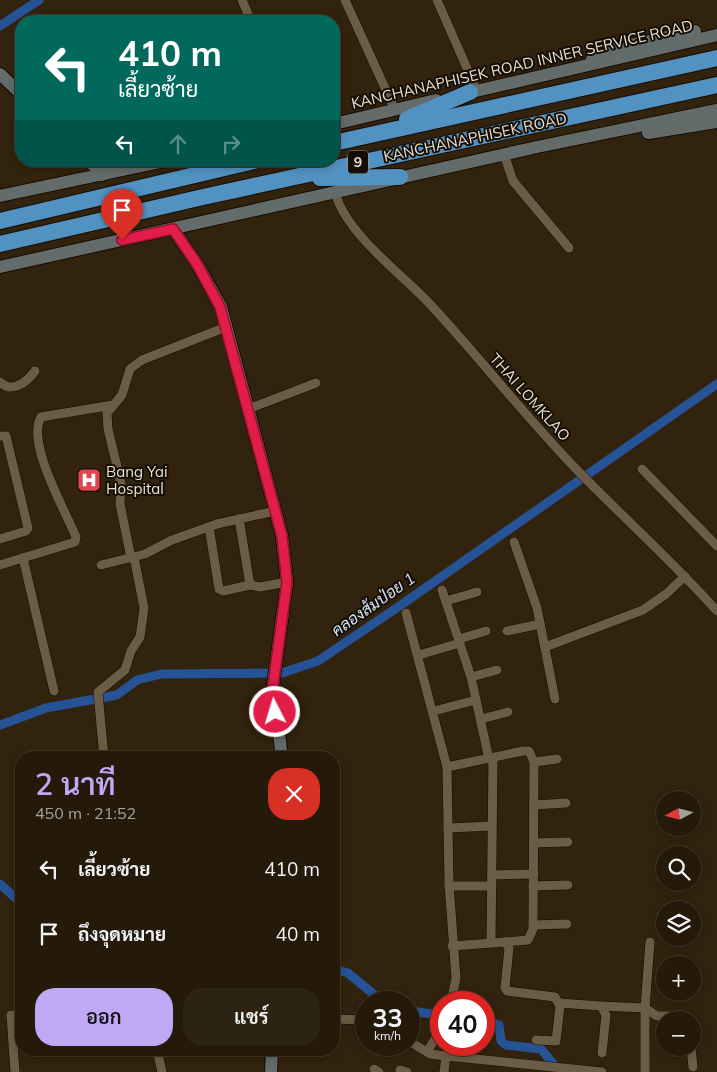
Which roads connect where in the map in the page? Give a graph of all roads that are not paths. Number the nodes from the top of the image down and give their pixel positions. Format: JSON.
{"nodes":[{"id":1,"x":242,"y":0,"type":"edge"},
{"id":2,"x":345,"y":0,"type":"edge"},
{"id":3,"x":437,"y":0,"type":"edge"},
{"id":4,"x":248,"y":15,"type":"edge"},
{"id":5,"x":717,"y":27,"type":"edge"},
{"id":6,"x":717,"y":35,"type":"edge"},
{"id":7,"x":717,"y":58,"type":"edge"},
{"id":8,"x":567,"y":71,"type":"junction"},
{"id":9,"x":0,"y":74,"type":"edge"},
{"id":10,"x":717,"y":85,"type":"edge"},
{"id":11,"x":15,"y":88,"type":"edge"},
{"id":12,"x":474,"y":92,"type":"junction"},
{"id":13,"x":395,"y":110,"type":"junction"},
{"id":14,"x":717,"y":110,"type":"edge"},
{"id":15,"x":717,"y":122,"type":"edge"},
{"id":16,"x":340,"y":123,"type":"edge"},
{"id":17,"x":600,"y":135,"type":"junction"},
{"id":18,"x":366,"y":136,"type":"junction"},
{"id":19,"x":340,"y":142,"type":"edge"},
{"id":20,"x":504,"y":154,"type":"junction"},
{"id":21,"x":95,"y":167,"type":"edge"},
{"id":22,"x":139,"y":167,"type":"edge"},
{"id":23,"x":229,"y":167,"type":"edge"},
{"id":24,"x":340,"y":167,"type":"edge"},
{"id":25,"x":340,"y":167,"type":"edge"},
{"id":26,"x":102,"y":175,"type":"junction"},
{"id":27,"x":400,"y":177,"type":"junction"},
{"id":28,"x":289,"y":178,"type":"junction"},
{"id":29,"x":335,"y":192,"type":"junction"},
{"id":30,"x":0,"y":196,"type":"edge"},
{"id":31,"x":0,"y":221,"type":"edge"},
{"id":32,"x":173,"y":229,"type":"junction"},
{"id":33,"x":0,"y":244,"type":"edge"},
{"id":34,"x":569,"y":248,"type":"dead end"},
{"id":35,"x":0,"y":267,"type":"edge"},
{"id":36,"x":226,"y":327,"type":"junction"},
{"id":37,"x":36,"y":372,"type":"dead end"},
{"id":38,"x":0,"y":382,"type":"edge"},
{"id":39,"x":316,"y":383,"type":"dead end"},
{"id":40,"x":113,"y":405,"type":"junction"},
{"id":41,"x":248,"y":409,"type":"junction"},
{"id":42,"x":0,"y":436,"type":"edge"},
{"id":43,"x":642,"y":469,"type":"dead end"},
{"id":44,"x":275,"y":511,"type":"junction"},
{"id":45,"x":239,"y":519,"type":"junction"},
{"id":46,"x":209,"y":527,"type":"junction"},
{"id":47,"x":0,"y":539,"type":"edge"},
{"id":48,"x":514,"y":542,"type":"dead end"},
{"id":49,"x":717,"y":546,"type":"edge"},
{"id":50,"x":133,"y":557,"type":"junction"},
{"id":51,"x":23,"y":558,"type":"junction"},
{"id":52,"x":0,"y":565,"type":"edge"},
{"id":53,"x":101,"y":565,"type":"dead end"},
{"id":54,"x":685,"y":576,"type":"junction"},
{"id":55,"x":287,"y":582,"type":"junction"},
{"id":56,"x":250,"y":585,"type":"junction"},
{"id":57,"x":442,"y":590,"type":"dead end"},
{"id":58,"x":477,"y":592,"type":"dead end"},
{"id":59,"x":446,"y":600,"type":"junction"},
{"id":60,"x":717,"y":611,"type":"edge"},
{"id":61,"x":406,"y":613,"type":"dead end"},
{"id":62,"x":540,"y":624,"type":"junction"},
{"id":63,"x":486,"y":631,"type":"dead end"},
{"id":64,"x":507,"y":631,"type":"dead end"},
{"id":65,"x":460,"y":641,"type":"junction"},
{"id":66,"x":545,"y":647,"type":"junction"},
{"id":67,"x":419,"y":655,"type":"junction"},
{"id":68,"x":497,"y":670,"type":"dead end"},
{"id":69,"x":471,"y":677,"type":"junction"},
{"id":70,"x":54,"y":691,"type":"dead end"},
{"id":71,"x":555,"y":699,"type":"dead end"},
{"id":72,"x":476,"y":700,"type":"junction"},
{"id":73,"x":434,"y":711,"type":"junction"},
{"id":74,"x":508,"y":712,"type":"dead end"},
{"id":75,"x":481,"y":719,"type":"junction"},
{"id":76,"x":103,"y":751,"type":"edge"},
{"id":77,"x":281,"y":751,"type":"edge"},
{"id":78,"x":491,"y":758,"type":"junction"},
{"id":79,"x":557,"y":759,"type":"dead end"},
{"id":80,"x":534,"y":762,"type":"junction"},
{"id":81,"x":447,"y":767,"type":"junction"},
{"id":82,"x":566,"y":803,"type":"dead end"},
{"id":83,"x":534,"y":805,"type":"junction"},
{"id":84,"x":492,"y":826,"type":"junction"},
{"id":85,"x":448,"y":828,"type":"junction"},
{"id":86,"x":568,"y":842,"type":"dead end"},
{"id":87,"x":534,"y":843,"type":"junction"},
{"id":88,"x":534,"y":874,"type":"junction"},
{"id":89,"x":492,"y":876,"type":"junction"},
{"id":90,"x":568,"y":885,"type":"dead end"},
{"id":91,"x":449,"y":886,"type":"junction"},
{"id":92,"x":492,"y":886,"type":"junction"},
{"id":93,"x":534,"y":886,"type":"junction"},
{"id":94,"x":567,"y":924,"type":"dead end"},
{"id":95,"x":533,"y":925,"type":"junction"},
{"id":96,"x":505,"y":942,"type":"junction"},
{"id":97,"x":650,"y":942,"type":"dead end"},
{"id":98,"x":492,"y":943,"type":"junction"},
{"id":99,"x":452,"y":946,"type":"junction"},
{"id":100,"x":453,"y":991,"type":"edge"},
{"id":101,"x":559,"y":1003,"type":"junction"},
{"id":102,"x":602,"y":1006,"type":"junction"},
{"id":103,"x":645,"y":1008,"type":"junction"},
{"id":104,"x":11,"y":1015,"type":"dead end"},
{"id":105,"x":656,"y":1015,"type":"edge"},
{"id":106,"x":340,"y":1019,"type":"edge"},
{"id":107,"x":355,"y":1020,"type":"edge"},
{"id":108,"x":536,"y":1040,"type":"dead end"},
{"id":109,"x":420,"y":1047,"type":"edge"},
{"id":110,"x":430,"y":1048,"type":"edge"},
{"id":111,"x":428,"y":1052,"type":"joint"},
{"id":112,"x":602,"y":1053,"type":"dead end"},
{"id":113,"x":158,"y":1056,"type":"edge"},
{"id":114,"x":272,"y":1056,"type":"edge"},
{"id":115,"x":446,"y":1056,"type":"joint"},
{"id":116,"x":691,"y":1056,"type":"edge"},
{"id":117,"x":692,"y":1067,"type":"dead end"},
{"id":118,"x":15,"y":1072,"type":"edge"},
{"id":119,"x":162,"y":1072,"type":"edge"},
{"id":120,"x":271,"y":1072,"type":"edge"},
{"id":121,"x":444,"y":1072,"type":"edge"},
{"id":122,"x":602,"y":1072,"type":"edge"},
{"id":123,"x":646,"y":1072,"type":"edge"}],
"edges":[{"from":1,"to":4,"type":"street"},
{"from":2,"to":13,"type":"street"},
{"from":3,"to":12,"type":"street"},
{"from":5,"to":8,"type":"main road"},
{"from":6,"to":8,"type":"main road","name":"KANCHANAPHISEK ROAD INNER SERVICE ROAD"},
{"from":7,"to":18,"type":"highway","name":"KANCHANAPHISEK ROAD","number":"9"},
{"from":8,"to":12,"type":"main road","name":"KANCHANAPHISEK ROAD INNER SERVICE ROAD"},
{"from":9,"to":11,"type":"main road"},
{"from":10,"to":24,"type":"highway","name":"KANCHANAPHISEK ROAD","number":"9"},
{"from":12,"to":13,"type":"main road","name":"KANCHANAPHISEK ROAD INNER SERVICE ROAD"},
{"from":12,"to":18,"type":"highway"},
{"from":13,"to":16,"type":"main road","name":"KANCHANAPHISEK ROAD INNER SERVICE ROAD"},
{"from":14,"to":17,"type":"main road"},
{"from":15,"to":17,"type":"main road"},
{"from":17,"to":20,"type":"main road"},
{"from":18,"to":19,"type":"highway","name":"KANCHANAPHISEK ROAD","number":"9"},
{"from":20,"to":27,"type":"main road"},
{"from":20,"to":34,"type":"street"},
{"from":21,"to":26,"type":"main road"},
{"from":22,"to":26,"type":"main road"},
{"from":23,"to":31,"type":"highway"},
{"from":25,"to":28,"type":"highway","name":"KANCHANAPHISEK ROAD","number":"9"},
{"from":26,"to":30,"type":"main road"},
{"from":27,"to":28,"type":"highway"},
{"from":27,"to":29,"type":"main road"},
{"from":28,"to":33,"type":"highway","name":"KANCHANAPHISEK ROAD","number":"9"},
{"from":29,"to":32,"type":"main road"},
{"from":29,"to":54,"type":"street","name":"THAI LOMKLAO"},
{"from":32,"to":35,"type":"main road"},
{"from":32,"to":36,"type":"main road"},
{"from":36,"to":40,"type":"street"},
{"from":36,"to":41,"type":"main road"},
{"from":37,"to":38,"type":"street"},
{"from":39,"to":41,"type":"street"},
{"from":40,"to":50,"type":"street"},
{"from":40,"to":51,"type":"street"},
{"from":41,"to":44,"type":"main road"},
{"from":42,"to":47,"type":"street"},
{"from":43,"to":49,"type":"street"},
{"from":44,"to":45,"type":"street"},
{"from":44,"to":55,"type":"main road"},
{"from":45,"to":46,"type":"street"},
{"from":45,"to":56,"type":"street"},
{"from":46,"to":50,"type":"street"},
{"from":46,"to":56,"type":"street"},
{"from":48,"to":62,"type":"street"},
{"from":50,"to":53,"type":"street"},
{"from":50,"to":76,"type":"street"},
{"from":51,"to":52,"type":"street"},
{"from":51,"to":70,"type":"street"},
{"from":54,"to":60,"type":"street","name":"THAI LOMKLAO"},
{"from":54,"to":66,"type":"street"},
{"from":55,"to":56,"type":"street"},
{"from":55,"to":77,"type":"main road"},
{"from":57,"to":59,"type":"street"},
{"from":58,"to":59,"type":"street"},
{"from":59,"to":65,"type":"street"},
{"from":61,"to":67,"type":"street"},
{"from":62,"to":64,"type":"street"},
{"from":62,"to":66,"type":"street"},
{"from":63,"to":65,"type":"street"},
{"from":65,"to":67,"type":"street"},
{"from":65,"to":69,"type":"street"},
{"from":66,"to":71,"type":"street"},
{"from":67,"to":73,"type":"street"},
{"from":68,"to":69,"type":"street"},
{"from":69,"to":72,"type":"street"},
{"from":72,"to":73,"type":"street"},
{"from":72,"to":75,"type":"street"},
{"from":73,"to":81,"type":"street"},
{"from":74,"to":75,"type":"street"},
{"from":75,"to":78,"type":"street"},
{"from":78,"to":80,"type":"street"},
{"from":78,"to":81,"type":"street"},
{"from":78,"to":84,"type":"street"},
{"from":79,"to":80,"type":"street"},
{"from":80,"to":83,"type":"street"},
{"from":81,"to":85,"type":"street"},
{"from":82,"to":83,"type":"street"},
{"from":83,"to":87,"type":"street"},
{"from":84,"to":85,"type":"street"},
{"from":84,"to":89,"type":"street"},
{"from":85,"to":91,"type":"street"},
{"from":86,"to":87,"type":"street"},
{"from":87,"to":88,"type":"street"},
{"from":88,"to":89,"type":"street"},
{"from":88,"to":93,"type":"street"},
{"from":89,"to":92,"type":"street"},
{"from":90,"to":93,"type":"street"},
{"from":91,"to":92,"type":"street"},
{"from":91,"to":99,"type":"street"},
{"from":92,"to":98,"type":"street"},
{"from":93,"to":95,"type":"street"},
{"from":94,"to":95,"type":"street"},
{"from":95,"to":96,"type":"street"},
{"from":96,"to":98,"type":"street"},
{"from":96,"to":101,"type":"street"},
{"from":97,"to":103,"type":"street"},
{"from":98,"to":99,"type":"street"},
{"from":99,"to":100,"type":"street"},
{"from":101,"to":102,"type":"street"},
{"from":101,"to":108,"type":"street"},
{"from":102,"to":103,"type":"street"},
{"from":102,"to":112,"type":"street"},
{"from":103,"to":105,"type":"street"},
{"from":103,"to":123,"type":"street"},
{"from":104,"to":118,"type":"street"},
{"from":106,"to":107,"type":"street"},
{"from":109,"to":111,"type":"street"},
{"from":110,"to":111,"type":"street"},
{"from":113,"to":119,"type":"street"},
{"from":114,"to":120,"type":"main road"},
{"from":115,"to":121,"type":"street"},
{"from":115,"to":122,"type":"street"},
{"from":116,"to":117,"type":"street"}]}
